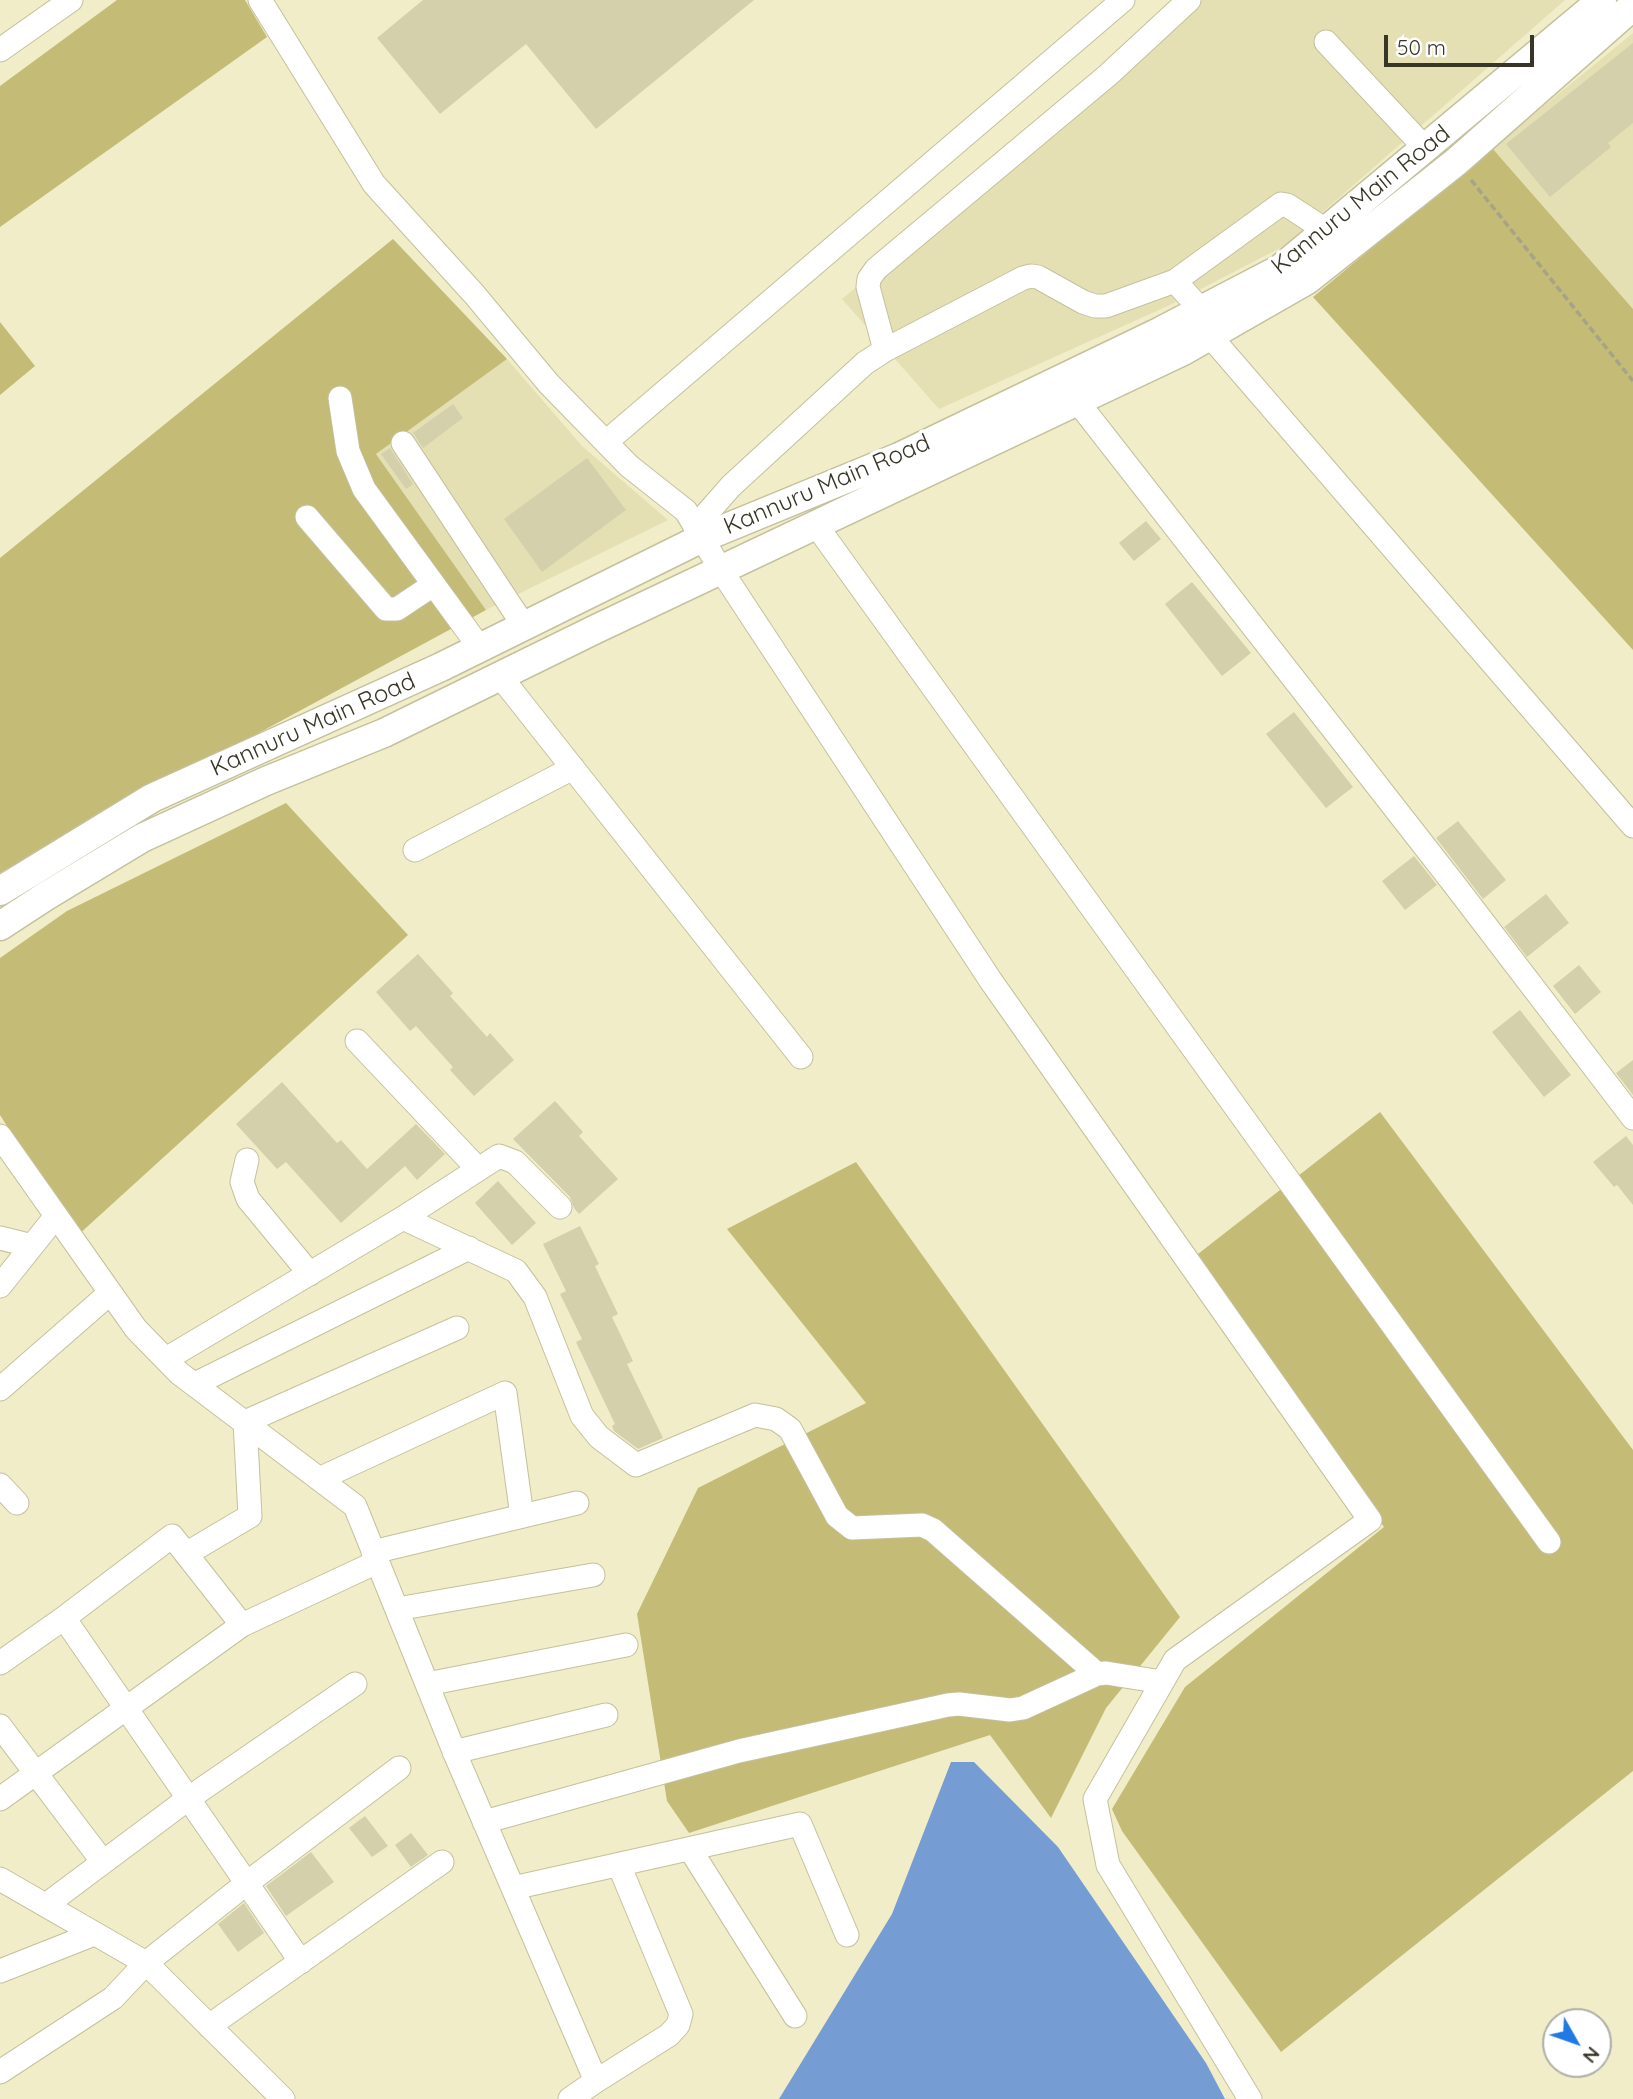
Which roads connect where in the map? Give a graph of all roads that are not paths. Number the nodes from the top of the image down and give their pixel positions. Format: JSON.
{"nodes":[{"id":1,"x":71,"y":0,"type":"edge"},
{"id":2,"x":260,"y":0,"type":"edge"},
{"id":3,"x":1123,"y":0,"type":"edge"},
{"id":4,"x":1189,"y":0,"type":"edge"},
{"id":5,"x":1602,"y":0,"type":"edge"},
{"id":6,"x":1633,"y":6,"type":"edge"},
{"id":7,"x":1325,"y":41,"type":"dead end"},
{"id":8,"x":0,"y":50,"type":"edge"},
{"id":9,"x":1425,"y":148,"type":"junction"},
{"id":10,"x":1327,"y":231,"type":"junction"},
{"id":11,"x":1175,"y":281,"type":"junction"},
{"id":12,"x":1206,"y":323,"type":"junction"},
{"id":13,"x":885,"y":350,"type":"junction"},
{"id":14,"x":340,"y":398,"type":"dead end"},
{"id":15,"x":1077,"y":401,"type":"junction"},
{"id":16,"x":403,"y":443,"type":"dead end"},
{"id":17,"x":606,"y":443,"type":"junction"},
{"id":18,"x":307,"y":517,"type":"dead end"},
{"id":19,"x":816,"y":525,"type":"junction"},
{"id":20,"x":698,"y":532,"type":"junction"},
{"id":21,"x":721,"y":570,"type":"junction"},
{"id":22,"x":433,"y":585,"type":"junction"},
{"id":23,"x":524,"y":626,"type":"junction"},
{"id":24,"x":480,"y":648,"type":"junction"},
{"id":25,"x":500,"y":676,"type":"junction"},
{"id":26,"x":573,"y":768,"type":"junction"},
{"id":27,"x":1633,"y":826,"type":"edge"},
{"id":28,"x":415,"y":850,"type":"dead end"},
{"id":29,"x":0,"y":891,"type":"edge"},
{"id":30,"x":0,"y":926,"type":"edge"},
{"id":31,"x":357,"y":1041,"type":"dead end"},
{"id":32,"x":801,"y":1056,"type":"dead end"},
{"id":33,"x":1633,"y":1118,"type":"edge"},
{"id":34,"x":0,"y":1136,"type":"edge"},
{"id":35,"x":247,"y":1160,"type":"dead end"},
{"id":36,"x":478,"y":1169,"type":"junction"},
{"id":37,"x":560,"y":1207,"type":"dead end"},
{"id":38,"x":56,"y":1216,"type":"junction"},
{"id":39,"x":403,"y":1218,"type":"junction"},
{"id":40,"x":0,"y":1238,"type":"edge"},
{"id":41,"x":32,"y":1246,"type":"junction"},
{"id":42,"x":469,"y":1248,"type":"junction"},
{"id":43,"x":310,"y":1274,"type":"junction"},
{"id":44,"x":0,"y":1286,"type":"edge"},
{"id":45,"x":110,"y":1293,"type":"junction"},
{"id":46,"x":457,"y":1328,"type":"dead end"},
{"id":47,"x":166,"y":1360,"type":"junction"},
{"id":48,"x":195,"y":1384,"type":"junction"},
{"id":49,"x":0,"y":1390,"type":"edge"},
{"id":50,"x":245,"y":1423,"type":"junction"},
{"id":51,"x":319,"y":1479,"type":"junction"},
{"id":52,"x":0,"y":1485,"type":"edge"},
{"id":53,"x":17,"y":1503,"type":"dead end"},
{"id":54,"x":577,"y":1503,"type":"dead end"},
{"id":55,"x":522,"y":1516,"type":"junction"},
{"id":56,"x":1549,"y":1542,"type":"dead end"},
{"id":57,"x":186,"y":1554,"type":"junction"},
{"id":58,"x":375,"y":1557,"type":"junction"},
{"id":59,"x":593,"y":1575,"type":"dead end"},
{"id":60,"x":397,"y":1609,"type":"junction"},
{"id":61,"x":64,"y":1618,"type":"junction"},
{"id":62,"x":242,"y":1625,"type":"junction"},
{"id":63,"x":626,"y":1645,"type":"dead end"},
{"id":64,"x":0,"y":1663,"type":"edge"},
{"id":65,"x":1097,"y":1674,"type":"junction"},
{"id":66,"x":1162,"y":1682,"type":"junction"},
{"id":67,"x":427,"y":1684,"type":"junction"},
{"id":68,"x":355,"y":1685,"type":"dead end"},
{"id":69,"x":127,"y":1709,"type":"junction"},
{"id":70,"x":606,"y":1715,"type":"dead end"},
{"id":71,"x":0,"y":1726,"type":"edge"},
{"id":72,"x":454,"y":1752,"type":"junction"},
{"id":73,"x":399,"y":1768,"type":"dead end"},
{"id":74,"x":36,"y":1773,"type":"junction"},
{"id":75,"x":189,"y":1798,"type":"junction"},
{"id":76,"x":0,"y":1799,"type":"edge"},
{"id":77,"x":484,"y":1822,"type":"junction"},
{"id":78,"x":690,"y":1849,"type":"junction"},
{"id":79,"x":103,"y":1862,"type":"junction"},
{"id":80,"x":442,"y":1862,"type":"dead end"},
{"id":81,"x":619,"y":1865,"type":"junction"},
{"id":82,"x":0,"y":1879,"type":"edge"},
{"id":83,"x":247,"y":1882,"type":"junction"},
{"id":84,"x":513,"y":1888,"type":"junction"},
{"id":85,"x":46,"y":1905,"type":"junction"},
{"id":86,"x":94,"y":1934,"type":"junction"},
{"id":87,"x":847,"y":1935,"type":"dead end"},
{"id":88,"x":301,"y":1962,"type":"junction"},
{"id":89,"x":146,"y":1963,"type":"junction"},
{"id":90,"x":0,"y":1971,"type":"edge"},
{"id":91,"x":795,"y":2016,"type":"dead end"},
{"id":92,"x":209,"y":2026,"type":"junction"},
{"id":93,"x":0,"y":2072,"type":"edge"},
{"id":94,"x":596,"y":2081,"type":"junction"},
{"id":95,"x":283,"y":2099,"type":"edge"},
{"id":96,"x":570,"y":2099,"type":"edge"},
{"id":97,"x":1250,"y":2099,"type":"edge"}],
"edges":[{"from":1,"to":8,"type":"street"},
{"from":2,"to":17,"type":"street"},
{"from":3,"to":17,"type":"street"},
{"from":4,"to":13,"type":"street"},
{"from":5,"to":9,"type":"main road","name":"Kannuru Main Road"},
{"from":6,"to":12,"type":"main road"},
{"from":7,"to":9,"type":"street"},
{"from":9,"to":10,"type":"main road","name":"Kannuru Main Road"},
{"from":10,"to":11,"type":"street"},
{"from":10,"to":12,"type":"main road","name":"Kannuru Main Road"},
{"from":11,"to":12,"type":"street"},
{"from":11,"to":13,"type":"street"},
{"from":12,"to":15,"type":"main road"},
{"from":12,"to":20,"type":"main road","name":"Kannuru Main Road"},
{"from":12,"to":27,"type":"street"},
{"from":13,"to":20,"type":"street"},
{"from":14,"to":22,"type":"street"},
{"from":15,"to":19,"type":"main road"},
{"from":15,"to":33,"type":"street"},
{"from":16,"to":23,"type":"street"},
{"from":17,"to":20,"type":"street"},
{"from":18,"to":22,"type":"street"},
{"from":19,"to":21,"type":"main road"},
{"from":19,"to":56,"type":"street"},
{"from":20,"to":21,"type":"street"},
{"from":20,"to":23,"type":"main road","name":"Kannuru Main Road"},
{"from":21,"to":25,"type":"main road"},
{"from":21,"to":66,"type":"street"},
{"from":22,"to":24,"type":"street"},
{"from":23,"to":24,"type":"main road","name":"Kannuru Main Road"},
{"from":24,"to":29,"type":"main road","name":"Kannuru Main Road"},
{"from":25,"to":26,"type":"street"},
{"from":25,"to":30,"type":"main road"},
{"from":26,"to":28,"type":"street"},
{"from":26,"to":32,"type":"street"},
{"from":31,"to":36,"type":"street"},
{"from":34,"to":38,"type":"street"},
{"from":35,"to":43,"type":"street"},
{"from":36,"to":37,"type":"street"},
{"from":36,"to":39,"type":"street"},
{"from":38,"to":41,"type":"street"},
{"from":38,"to":45,"type":"street"},
{"from":39,"to":42,"type":"street"},
{"from":39,"to":43,"type":"street"},
{"from":40,"to":41,"type":"street"},
{"from":41,"to":44,"type":"street"},
{"from":42,"to":48,"type":"street"},
{"from":42,"to":65,"type":"street"},
{"from":43,"to":47,"type":"street"},
{"from":45,"to":47,"type":"street"},
{"from":45,"to":49,"type":"street"},
{"from":46,"to":50,"type":"street"},
{"from":47,"to":48,"type":"street"},
{"from":48,"to":50,"type":"street"},
{"from":50,"to":51,"type":"street"},
{"from":50,"to":57,"type":"street"},
{"from":51,"to":55,"type":"street"},
{"from":51,"to":58,"type":"street"},
{"from":52,"to":53,"type":"street"},
{"from":54,"to":55,"type":"street"},
{"from":55,"to":58,"type":"street"},
{"from":57,"to":61,"type":"street"},
{"from":57,"to":62,"type":"street"},
{"from":58,"to":60,"type":"street"},
{"from":58,"to":62,"type":"street"},
{"from":59,"to":60,"type":"street"},
{"from":60,"to":67,"type":"street"},
{"from":61,"to":64,"type":"street"},
{"from":61,"to":69,"type":"street"},
{"from":62,"to":69,"type":"street"},
{"from":63,"to":67,"type":"street"},
{"from":65,"to":66,"type":"street"},
{"from":65,"to":77,"type":"street"},
{"from":66,"to":97,"type":"street"},
{"from":67,"to":72,"type":"street"},
{"from":68,"to":75,"type":"street"},
{"from":69,"to":74,"type":"street"},
{"from":69,"to":75,"type":"street"},
{"from":70,"to":72,"type":"street"},
{"from":71,"to":74,"type":"street"},
{"from":72,"to":77,"type":"street"},
{"from":73,"to":83,"type":"street"},
{"from":74,"to":76,"type":"street"},
{"from":74,"to":79,"type":"street"},
{"from":75,"to":79,"type":"street"},
{"from":75,"to":83,"type":"street"},
{"from":77,"to":84,"type":"street"},
{"from":78,"to":81,"type":"street"},
{"from":78,"to":87,"type":"street"},
{"from":78,"to":91,"type":"street"},
{"from":79,"to":85,"type":"street"},
{"from":80,"to":88,"type":"street"},
{"from":81,"to":84,"type":"street"},
{"from":81,"to":94,"type":"street"},
{"from":82,"to":85,"type":"street"},
{"from":83,"to":88,"type":"street"},
{"from":83,"to":89,"type":"street"},
{"from":84,"to":94,"type":"street"},
{"from":85,"to":86,"type":"street"},
{"from":86,"to":89,"type":"street"},
{"from":86,"to":90,"type":"street"},
{"from":88,"to":92,"type":"street"},
{"from":89,"to":92,"type":"street"},
{"from":89,"to":93,"type":"street"},
{"from":92,"to":95,"type":"street"},
{"from":94,"to":96,"type":"street"}]}
